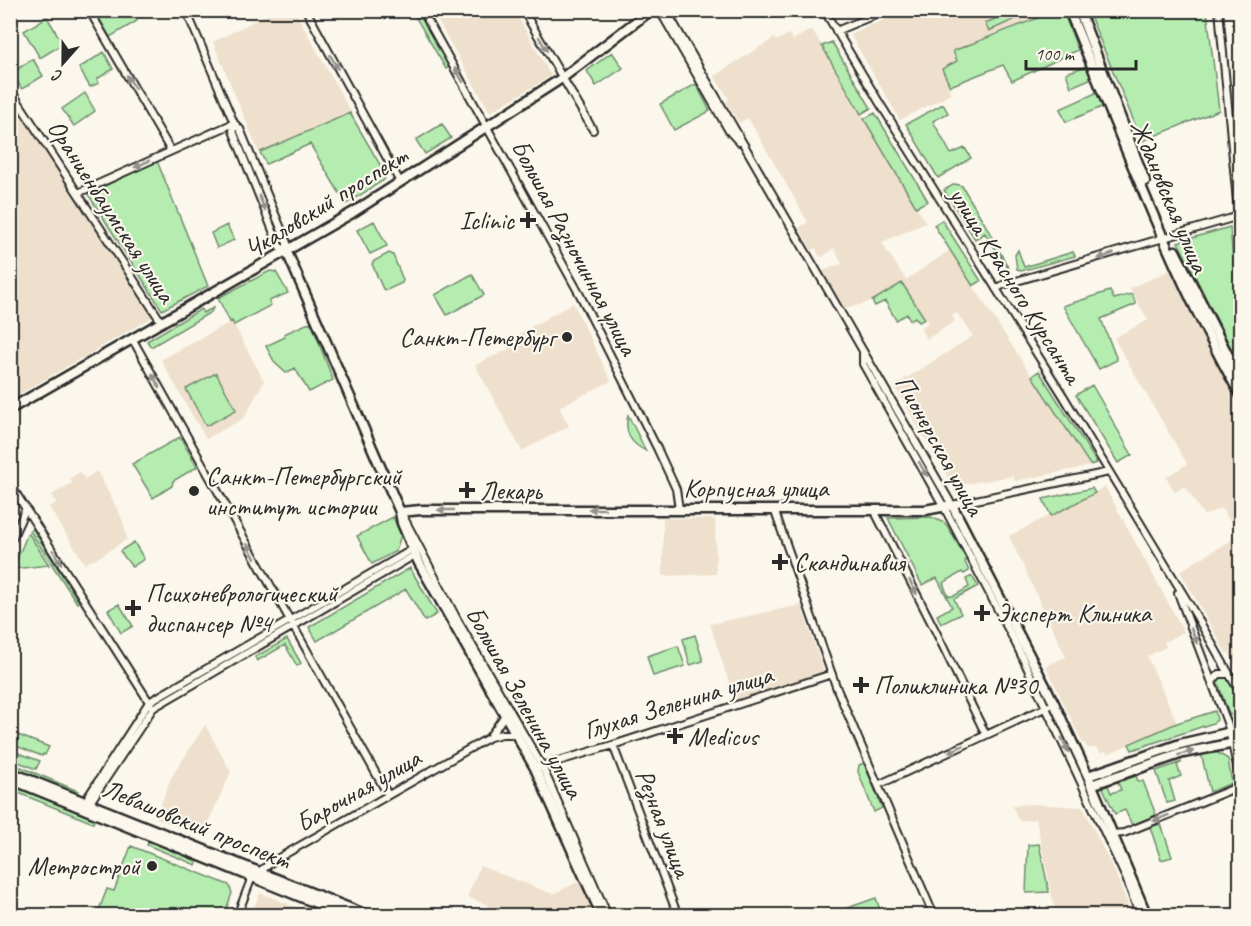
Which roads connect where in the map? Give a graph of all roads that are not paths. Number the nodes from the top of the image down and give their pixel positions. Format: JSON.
{"nodes":[{"id":1,"x":89,"y":10,"type":"edge"},
{"id":2,"x":186,"y":10,"type":"edge"},
{"id":3,"x":306,"y":10,"type":"edge"},
{"id":4,"x":422,"y":10,"type":"edge"},
{"id":5,"x":523,"y":10,"type":"edge"},
{"id":6,"x":651,"y":10,"type":"edge"},
{"id":7,"x":658,"y":10,"type":"edge"},
{"id":8,"x":666,"y":10,"type":"edge"},
{"id":9,"x":824,"y":10,"type":"edge"},
{"id":10,"x":887,"y":10,"type":"edge"},
{"id":11,"x":1069,"y":10,"type":"edge"},
{"id":12,"x":1078,"y":10,"type":"edge"},
{"id":13,"x":1219,"y":10,"type":"edge"},
{"id":14,"x":836,"y":31,"type":"junction"},
{"id":15,"x":562,"y":78,"type":"junction"},
{"id":16,"x":10,"y":89,"type":"edge"},
{"id":17,"x":234,"y":123,"type":"junction"},
{"id":18,"x":488,"y":126,"type":"junction"},
{"id":19,"x":593,"y":130,"type":"dead end"},
{"id":20,"x":171,"y":151,"type":"junction"},
{"id":21,"x":755,"y":162,"type":"junction"},
{"id":22,"x":400,"y":182,"type":"junction"},
{"id":23,"x":78,"y":193,"type":"junction"},
{"id":24,"x":1239,"y":216,"type":"junction"},
{"id":25,"x":1240,"y":233,"type":"edge"},
{"id":26,"x":1165,"y":237,"type":"junction"},
{"id":27,"x":287,"y":252,"type":"junction"},
{"id":28,"x":996,"y":289,"type":"junction"},
{"id":29,"x":162,"y":323,"type":"junction"},
{"id":30,"x":133,"y":340,"type":"junction"},
{"id":31,"x":863,"y":351,"type":"junction"},
{"id":32,"x":1227,"y":355,"type":"junction"},
{"id":33,"x":1240,"y":358,"type":"edge"},
{"id":34,"x":1240,"y":379,"type":"edge"},
{"id":35,"x":1240,"y":394,"type":"edge"},
{"id":36,"x":10,"y":409,"type":"edge"},
{"id":37,"x":1109,"y":472,"type":"junction"},
{"id":38,"x":10,"y":484,"type":"edge"},
{"id":39,"x":948,"y":506,"type":"junction"},
{"id":40,"x":26,"y":508,"type":"junction"},
{"id":41,"x":679,"y":509,"type":"junction"},
{"id":42,"x":774,"y":509,"type":"junction"},
{"id":43,"x":875,"y":510,"type":"junction"},
{"id":44,"x":400,"y":512,"type":"junction"},
{"id":45,"x":10,"y":543,"type":"edge"},
{"id":46,"x":414,"y":552,"type":"junction"},
{"id":47,"x":1174,"y":581,"type":"junction"},
{"id":48,"x":292,"y":623,"type":"junction"},
{"id":49,"x":832,"y":674,"type":"junction"},
{"id":50,"x":1229,"y":674,"type":"junction"},
{"id":51,"x":1212,"y":682,"type":"junction"},
{"id":52,"x":1240,"y":693,"type":"edge"},
{"id":53,"x":151,"y":705,"type":"junction"},
{"id":54,"x":1050,"y":705,"type":"junction"},
{"id":55,"x":505,"y":715,"type":"junction"},
{"id":56,"x":1240,"y":730,"type":"edge"},
{"id":57,"x":1230,"y":732,"type":"junction"},
{"id":58,"x":515,"y":734,"type":"junction"},
{"id":59,"x":986,"y":735,"type":"junction"},
{"id":60,"x":490,"y":737,"type":"junction"},
{"id":61,"x":1237,"y":743,"type":"edge"},
{"id":62,"x":613,"y":745,"type":"junction"},
{"id":63,"x":538,"y":767,"type":"junction"},
{"id":64,"x":10,"y":772,"type":"edge"},
{"id":65,"x":10,"y":779,"type":"edge"},
{"id":66,"x":1240,"y":780,"type":"edge"},
{"id":67,"x":1087,"y":781,"type":"junction"},
{"id":68,"x":878,"y":785,"type":"junction"},
{"id":69,"x":1240,"y":786,"type":"edge"},
{"id":70,"x":388,"y":795,"type":"junction"},
{"id":71,"x":86,"y":805,"type":"junction"},
{"id":72,"x":1113,"y":834,"type":"junction"},
{"id":73,"x":256,"y":874,"type":"junction"},
{"id":74,"x":237,"y":915,"type":"edge"},
{"id":75,"x":348,"y":915,"type":"edge"},
{"id":76,"x":369,"y":915,"type":"edge"},
{"id":77,"x":602,"y":915,"type":"edge"},
{"id":78,"x":608,"y":915,"type":"edge"},
{"id":79,"x":678,"y":915,"type":"edge"},
{"id":80,"x":934,"y":915,"type":"edge"},
{"id":81,"x":1140,"y":915,"type":"edge"},
{"id":82,"x":1147,"y":915,"type":"edge"}],
"edges":[{"from":20,"to":1,"type":"street","one_way":true},
{"from":2,"to":17,"type":"street","name":"Большая Зеленина улица"},
{"from":3,"to":22,"type":"street","one_way":true},
{"from":18,"to":4,"type":"street","name":"Большая Разночинная улица","one_way":true},
{"from":5,"to":15,"type":"street","one_way":true},
{"from":6,"to":15,"type":"main road","name":"Чкаловский проспект"},
{"from":7,"to":21,"type":"street"},
{"from":8,"to":21,"type":"street","name":"Пионерская улица"},
{"from":9,"to":14,"type":"street","name":"улица Красного Курсанта"},
{"from":10,"to":14,"type":"street"},
{"from":11,"to":26,"type":"main road","name":"Ждановская улица"},
{"from":12,"to":26,"type":"main road","name":"Ждановская улица"},
{"from":13,"to":24,"type":"street"},
{"from":14,"to":28,"type":"street","name":"улица Красного Курсанта"},
{"from":15,"to":18,"type":"main road","name":"Чкаловский проспект"},
{"from":15,"to":19,"type":"street"},
{"from":16,"to":23,"type":"street","name":"Ораниенбаумская улица"},
{"from":17,"to":20,"type":"street"},
{"from":17,"to":27,"type":"street","name":"Большая Зеленина улица"},
{"from":18,"to":22,"type":"main road","name":"Чкаловский проспект"},
{"from":18,"to":41,"type":"street","name":"Большая Разночинная улица"},
{"from":20,"to":23,"type":"street","one_way":true},
{"from":21,"to":31,"type":"street","name":"Пионерская улица"},
{"from":22,"to":27,"type":"main road","name":"Чкаловский проспект"},
{"from":23,"to":29,"type":"street","name":"Ораниенбаумская улица"},
{"from":24,"to":25,"type":"street"},
{"from":24,"to":26,"type":"street"},
{"from":26,"to":28,"type":"street","one_way":true},
{"from":26,"to":32,"type":"main road","name":"Ждановская улица"},
{"from":26,"to":35,"type":"main road","name":"Ждановская улица"},
{"from":27,"to":29,"type":"main road","name":"Чкаловский проспект"},
{"from":27,"to":44,"type":"main road","name":"Большая Зеленина улица"},
{"from":28,"to":37,"type":"street","name":"улица Красного Курсанта"},
{"from":29,"to":30,"type":"main road","name":"Чкаловский проспект"},
{"from":30,"to":36,"type":"main road","name":"Чкаловский проспект"},
{"from":48,"to":30,"type":"street","one_way":true},
{"from":31,"to":39,"type":"street","name":"Пионерская улица"},
{"from":31,"to":39,"type":"street","name":"Пионерская улица","one_way":true},
{"from":32,"to":33,"type":"street"},
{"from":32,"to":34,"type":"main road","name":"Ждановская улица"},
{"from":37,"to":39,"type":"street","name":"Корпусная улица"},
{"from":37,"to":47,"type":"street","name":"улица Красного Курсанта"},
{"from":38,"to":40,"type":"street"},
{"from":39,"to":43,"type":"main road","name":"Корпусная улица"},
{"from":39,"to":54,"type":"main road","name":"Пионерская улица"},
{"from":40,"to":45,"type":"street"},
{"from":40,"to":53,"type":"street","one_way":true},
{"from":41,"to":42,"type":"main road","name":"Корпусная улица"},
{"from":41,"to":44,"type":"main road","name":"Корпусная улица","one_way":true},
{"from":42,"to":43,"type":"main road","name":"Корпусная улица"},
{"from":42,"to":49,"type":"street"},
{"from":43,"to":59,"type":"street","one_way":true},
{"from":44,"to":46,"type":"main road","name":"Большая Зеленина улица"},
{"from":44,"to":63,"type":"street","name":"Большая Зеленина улица"},
{"from":46,"to":48,"type":"street"},
{"from":46,"to":55,"type":"main road","name":"Большая Зеленина улица"},
{"from":47,"to":50,"type":"street","name":"улица Красного Курсанта"},
{"from":47,"to":51,"type":"street","name":"улица Красного Курсанта","one_way":true},
{"from":48,"to":53,"type":"street"},
{"from":48,"to":70,"type":"street"},
{"from":49,"to":62,"type":"street","name":"Глухая Зеленина улица"},
{"from":49,"to":68,"type":"street"},
{"from":50,"to":51,"type":"street"},
{"from":50,"to":52,"type":"street","name":"улица Красного Курсанта"},
{"from":51,"to":57,"type":"street","name":"улица Красного Курсанта"},
{"from":53,"to":71,"type":"street"},
{"from":54,"to":59,"type":"street"},
{"from":54,"to":67,"type":"main road","name":"Пионерская улица"},
{"from":55,"to":58,"type":"main road","name":"Большая Зеленина улица"},
{"from":55,"to":60,"type":"street","name":"Барочная улица"},
{"from":56,"to":57,"type":"main road"},
{"from":57,"to":61,"type":"street","name":"улица Красного Курсанта"},
{"from":57,"to":67,"type":"main road"},
{"from":58,"to":60,"type":"street","name":"Барочная улица"},
{"from":58,"to":63,"type":"main road","name":"Большая Зеленина улица"},
{"from":59,"to":68,"type":"street","one_way":true},
{"from":60,"to":70,"type":"street","name":"Барочная улица"},
{"from":61,"to":66,"type":"street","name":"улица Красного Курсанта"},
{"from":67,"to":61,"type":"main road","one_way":true},
{"from":62,"to":63,"type":"street","name":"Глухая Зеленина улица"},
{"from":62,"to":79,"type":"street","name":"Резная улица"},
{"from":63,"to":77,"type":"main road","name":"Большая Зеленина улица"},
{"from":63,"to":78,"type":"street","name":"Большая Зеленина улица"},
{"from":64,"to":71,"type":"main road","name":"Левашовский проспект"},
{"from":65,"to":71,"type":"main road","name":"Левашовский проспект"},
{"from":67,"to":72,"type":"main road","name":"Пионерская улица"},
{"from":67,"to":81,"type":"street","name":"Пионерская улица"},
{"from":68,"to":80,"type":"street"},
{"from":69,"to":72,"type":"street","one_way":true},
{"from":70,"to":73,"type":"street","name":"Барочная улица"},
{"from":71,"to":73,"type":"main road","name":"Левашовский проспект"},
{"from":72,"to":82,"type":"main road","name":"Пионерская улица"},
{"from":73,"to":74,"type":"street"},
{"from":73,"to":75,"type":"main road","name":"Левашовский проспект"},
{"from":73,"to":76,"type":"main road","name":"Левашовский проспект"}]}
